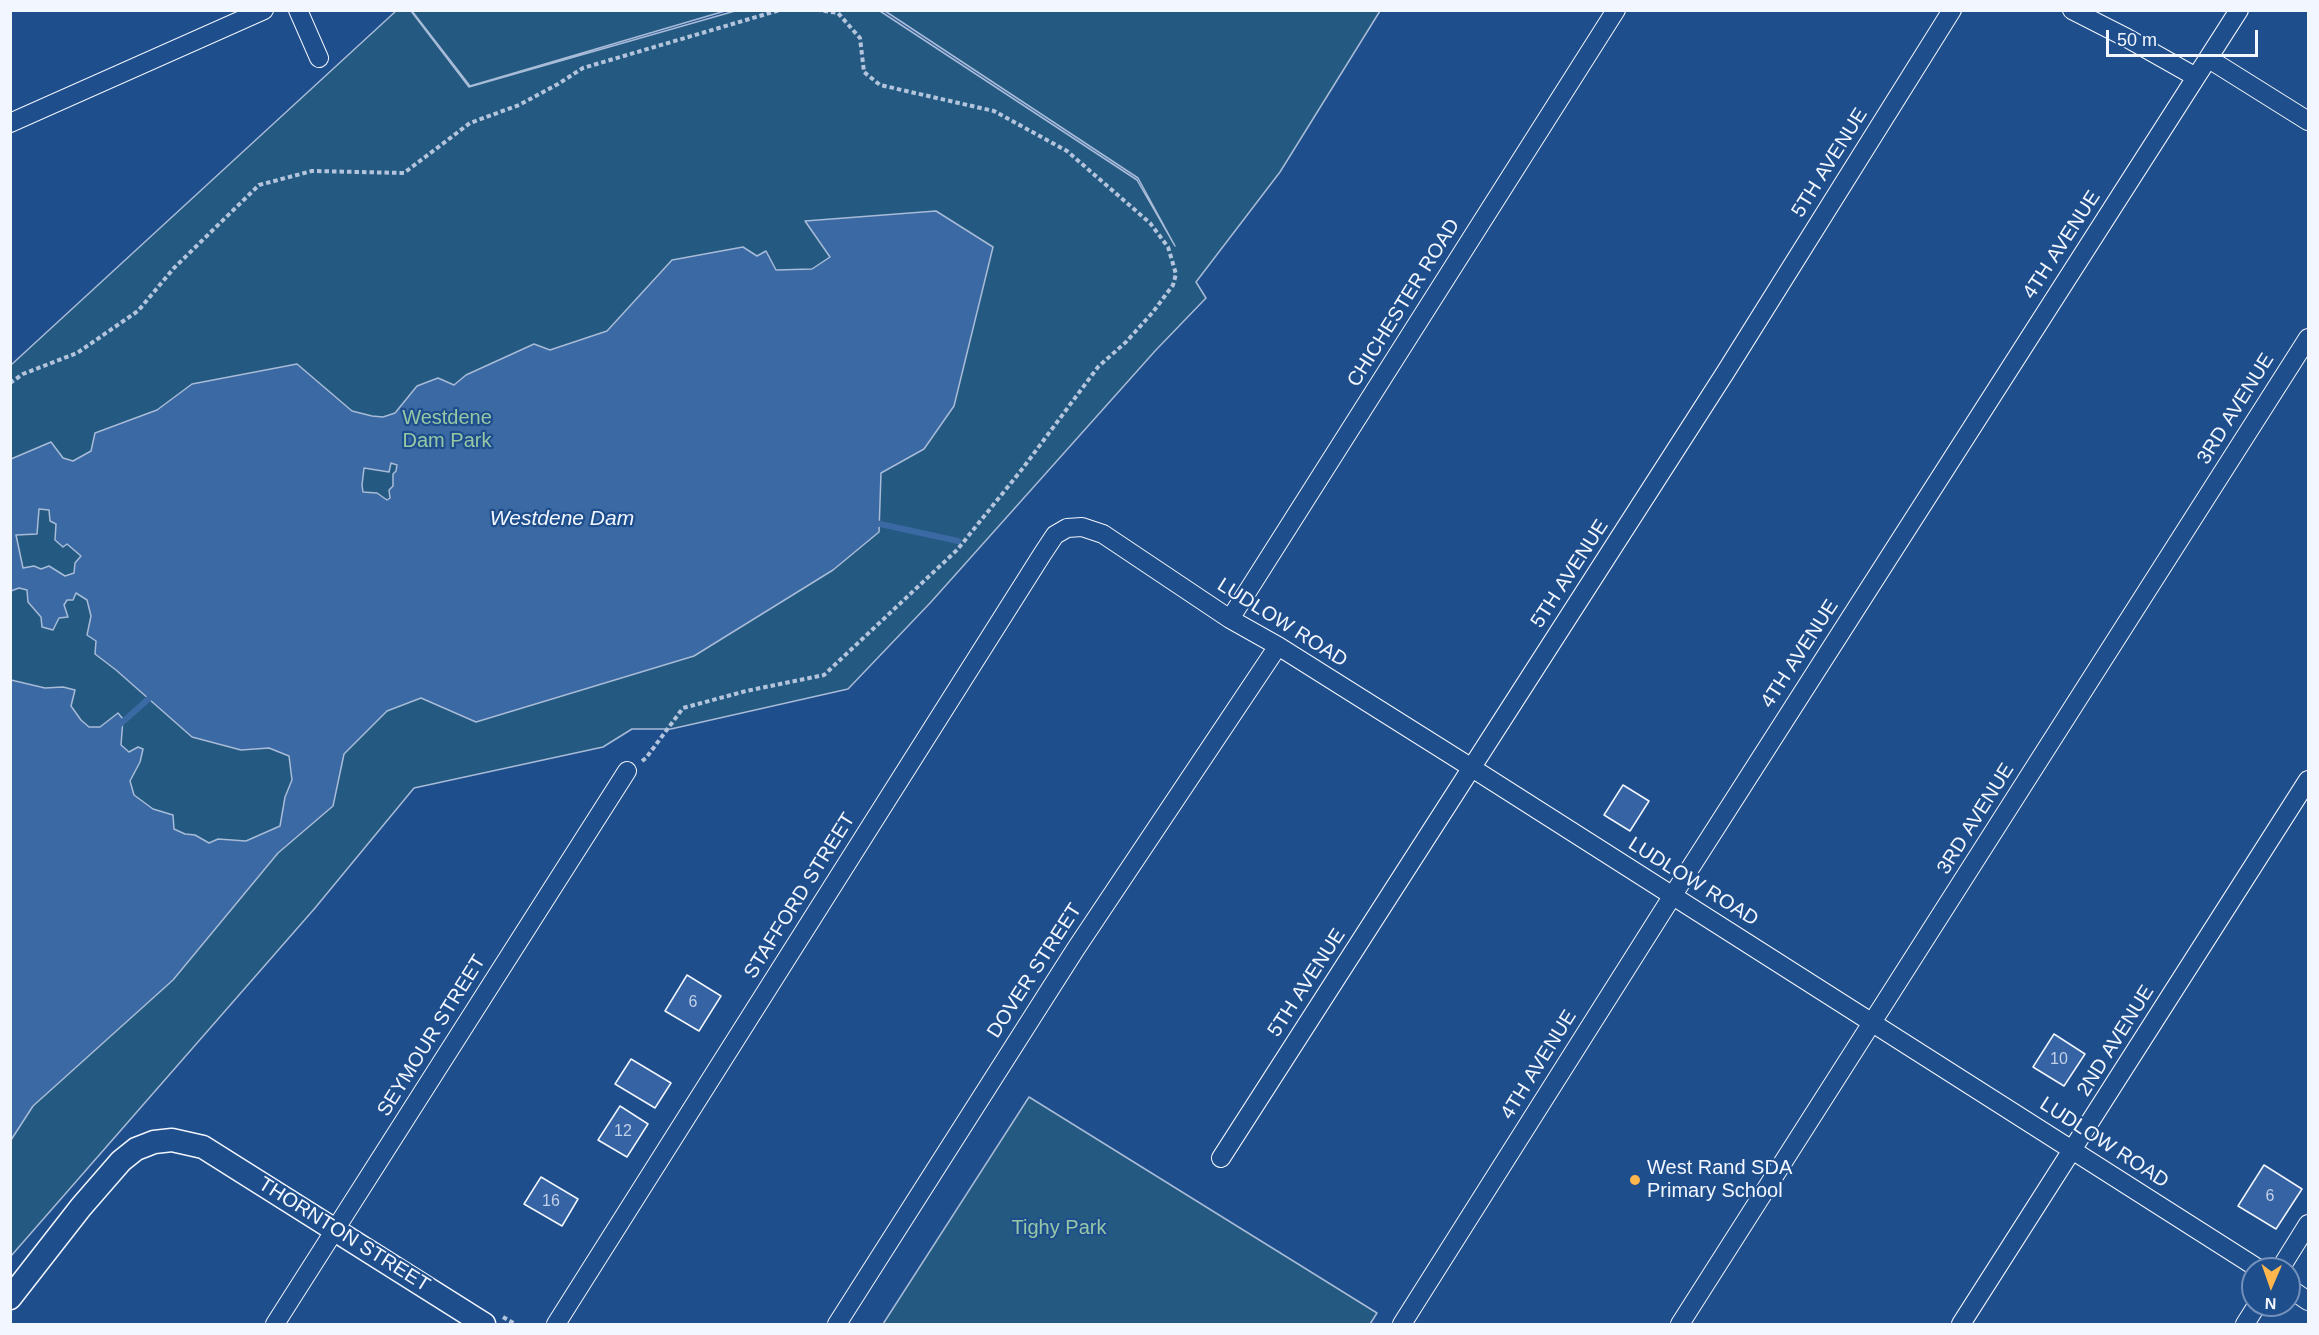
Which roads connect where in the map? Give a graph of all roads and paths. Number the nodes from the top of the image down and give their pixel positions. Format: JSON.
{"nodes":[{"id":1,"x":264,"y":10,"type":"edge"},
{"id":2,"x":298,"y":10,"type":"edge"},
{"id":3,"x":780,"y":10,"type":"edge"},
{"id":4,"x":818,"y":10,"type":"edge"},
{"id":5,"x":1616,"y":10,"type":"edge"},
{"id":6,"x":1952,"y":10,"type":"edge"},
{"id":7,"x":2072,"y":10,"type":"edge"},
{"id":8,"x":2239,"y":10,"type":"edge"},
{"id":9,"x":319,"y":58,"type":"dead end"},
{"id":10,"x":2209,"y":58,"type":"junction"},
{"id":11,"x":2196,"y":77,"type":"junction"},
{"id":12,"x":2308,"y":121,"type":"edge"},
{"id":13,"x":10,"y":123,"type":"edge"},
{"id":14,"x":2308,"y":338,"type":"edge"},
{"id":15,"x":10,"y":383,"type":"edge"},
{"id":16,"x":1103,"y":534,"type":"joint"},
{"id":17,"x":1230,"y":619,"type":"junction"},
{"id":18,"x":1278,"y":646,"type":"junction"},
{"id":19,"x":1472,"y":768,"type":"junction"},
{"id":20,"x":627,"y":771,"type":"joint"},
{"id":21,"x":2308,"y":780,"type":"edge"},
{"id":22,"x":1672,"y":895,"type":"junction"},
{"id":23,"x":1873,"y":1023,"type":"junction"},
{"id":24,"x":2074,"y":1149,"type":"junction"},
{"id":25,"x":1221,"y":1158,"type":"dead end"},
{"id":26,"x":2308,"y":1224,"type":"edge"},
{"id":27,"x":336,"y":1230,"type":"junction"},
{"id":28,"x":2241,"y":1257,"type":"edge"},
{"id":29,"x":2287,"y":1257,"type":"edge"},
{"id":30,"x":10,"y":1298,"type":"edge"},
{"id":31,"x":490,"y":1318,"type":"edge"},
{"id":32,"x":275,"y":1324,"type":"edge"},
{"id":33,"x":515,"y":1324,"type":"edge"},
{"id":34,"x":556,"y":1324,"type":"edge"},
{"id":35,"x":837,"y":1324,"type":"edge"},
{"id":36,"x":1402,"y":1324,"type":"edge"},
{"id":37,"x":1680,"y":1324,"type":"edge"},
{"id":38,"x":1961,"y":1324,"type":"edge"}],
"edges":[{"from":1,"to":13,"type":"street"},
{"from":2,"to":9,"type":"street"},
{"from":3,"to":15,"type":"path"},
{"from":4,"to":20,"type":"path"},
{"from":5,"to":17,"type":"street","name":"CHICHESTER ROAD"},
{"from":6,"to":19,"type":"street","name":"5TH AVENUE"},
{"from":7,"to":11,"type":"street"},
{"from":8,"to":10,"type":"street","name":"4TH AVENUE"},
{"from":10,"to":11,"type":"street","name":"4TH AVENUE"},
{"from":10,"to":12,"type":"street"},
{"from":11,"to":22,"type":"street","name":"4TH AVENUE"},
{"from":14,"to":23,"type":"street","name":"3RD AVENUE"},
{"from":16,"to":17,"type":"street","name":"LUDLOW ROAD"},
{"from":16,"to":34,"type":"street","name":"STAFFORD STREET"},
{"from":17,"to":18,"type":"street","name":"LUDLOW ROAD"},
{"from":18,"to":19,"type":"street","name":"LUDLOW ROAD"},
{"from":18,"to":35,"type":"street","name":"DOVER STREET"},
{"from":19,"to":22,"type":"street","name":"LUDLOW ROAD"},
{"from":19,"to":25,"type":"street","name":"5TH AVENUE"},
{"from":20,"to":27,"type":"street","name":"SEYMOUR STREET"},
{"from":21,"to":24,"type":"street","name":"2ND AVENUE"},
{"from":22,"to":23,"type":"street","name":"LUDLOW ROAD"},
{"from":22,"to":36,"type":"street","name":"4TH AVENUE"},
{"from":23,"to":24,"type":"street","name":"LUDLOW ROAD"},
{"from":23,"to":37,"type":"street","name":"3RD AVENUE"},
{"from":24,"to":28,"type":"street","name":"LUDLOW ROAD"},
{"from":24,"to":38,"type":"street","name":"2ND AVENUE"},
{"from":26,"to":29,"type":"street"},
{"from":27,"to":30,"type":"street","name":"THORNTON STREET"},
{"from":27,"to":31,"type":"street","name":"THORNTON STREET"},
{"from":27,"to":32,"type":"street","name":"SEYMOUR STREET"},
{"from":31,"to":33,"type":"path"}]}
